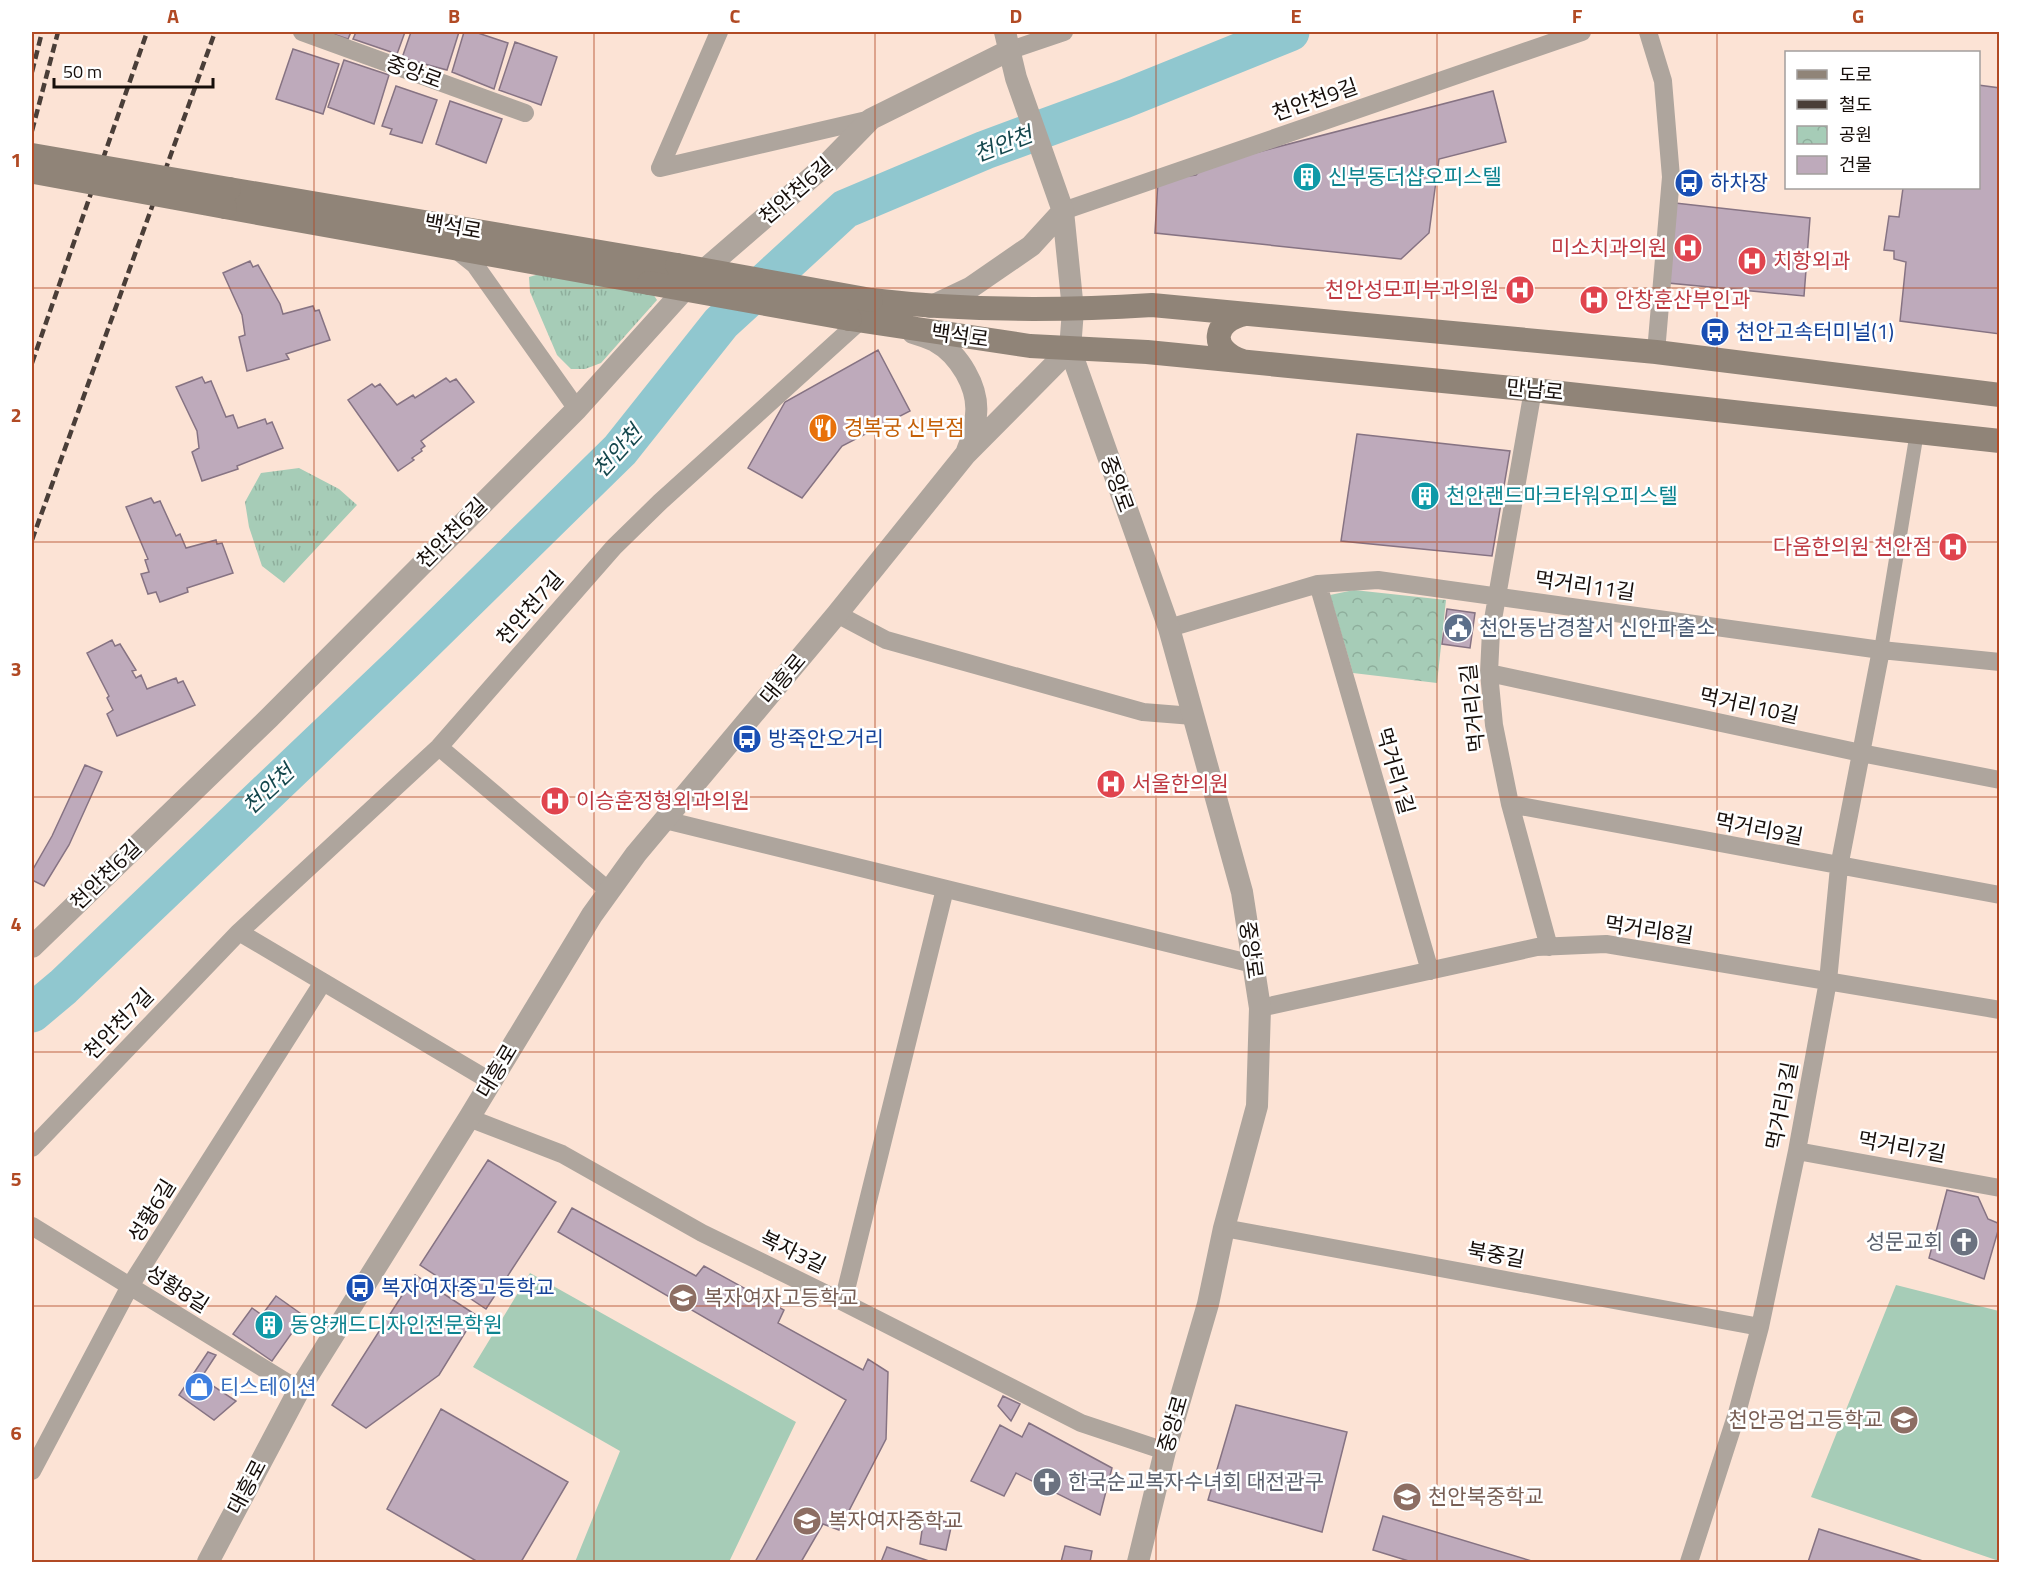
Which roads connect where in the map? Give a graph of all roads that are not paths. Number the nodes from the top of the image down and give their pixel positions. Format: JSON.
{"nodes":[{"id":1,"x":302,"y":32,"type":"edge"},
{"id":2,"x":718,"y":32,"type":"edge"},
{"id":3,"x":1064,"y":32,"type":"edge"},
{"id":4,"x":1582,"y":32,"type":"edge"},
{"id":5,"x":1648,"y":32,"type":"edge"},
{"id":6,"x":1007,"y":41,"type":"edge"},
{"id":7,"x":525,"y":113,"type":"dead end"},
{"id":8,"x":871,"y":119,"type":"junction"},
{"id":9,"x":32,"y":155,"type":"edge"},
{"id":10,"x":32,"y":171,"type":"edge"},
{"id":11,"x":227,"y":198,"type":"junction"},
{"id":12,"x":1063,"y":211,"type":"junction"},
{"id":13,"x":452,"y":247,"type":"junction"},
{"id":14,"x":508,"y":258,"type":"junction"},
{"id":15,"x":484,"y":278,"type":"junction"},
{"id":16,"x":930,"y":307,"type":"junction"},
{"id":17,"x":1073,"y":310,"type":"junction"},
{"id":18,"x":861,"y":313,"type":"junction"},
{"id":19,"x":1245,"y":314,"type":"junction"},
{"id":20,"x":897,"y":326,"type":"junction"},
{"id":21,"x":1070,"y":349,"type":"junction"},
{"id":22,"x":1656,"y":352,"type":"junction"},
{"id":23,"x":1243,"y":361,"type":"junction"},
{"id":24,"x":1533,"y":390,"type":"junction"},
{"id":25,"x":2000,"y":395,"type":"edge"},
{"id":26,"x":577,"y":409,"type":"junction"},
{"id":27,"x":1917,"y":432,"type":"junction"},
{"id":28,"x":2000,"y":441,"type":"edge"},
{"id":29,"x":965,"y":455,"type":"junction"},
{"id":30,"x":1318,"y":584,"type":"junction"},
{"id":31,"x":1497,"y":596,"type":"junction"},
{"id":32,"x":837,"y":614,"type":"junction"},
{"id":33,"x":1169,"y":628,"type":"junction"},
{"id":34,"x":1881,"y":650,"type":"junction"},
{"id":35,"x":2000,"y":662,"type":"edge"},
{"id":36,"x":1489,"y":673,"type":"junction"},
{"id":37,"x":1193,"y":716,"type":"junction"},
{"id":38,"x":439,"y":747,"type":"junction"},
{"id":39,"x":1861,"y":753,"type":"junction"},
{"id":40,"x":2000,"y":780,"type":"edge"},
{"id":41,"x":1510,"y":804,"type":"junction"},
{"id":42,"x":665,"y":820,"type":"junction"},
{"id":43,"x":1839,"y":867,"type":"junction"},
{"id":44,"x":945,"y":889,"type":"junction"},
{"id":45,"x":609,"y":891,"type":"junction"},
{"id":46,"x":2000,"y":895,"type":"edge"},
{"id":47,"x":239,"y":932,"type":"junction"},
{"id":48,"x":32,"y":947,"type":"edge"},
{"id":49,"x":1549,"y":947,"type":"junction"},
{"id":50,"x":1253,"y":964,"type":"junction"},
{"id":51,"x":1430,"y":970,"type":"junction"},
{"id":52,"x":1828,"y":981,"type":"junction"},
{"id":53,"x":323,"y":982,"type":"junction"},
{"id":54,"x":1260,"y":1008,"type":"junction"},
{"id":55,"x":2000,"y":1010,"type":"edge"},
{"id":56,"x":490,"y":1081,"type":"junction"},
{"id":57,"x":469,"y":1118,"type":"junction"},
{"id":58,"x":32,"y":1148,"type":"edge"},
{"id":59,"x":1797,"y":1151,"type":"junction"},
{"id":60,"x":2000,"y":1188,"type":"edge"},
{"id":61,"x":32,"y":1226,"type":"edge"},
{"id":62,"x":1224,"y":1228,"type":"junction"},
{"id":63,"x":130,"y":1286,"type":"junction"},
{"id":64,"x":843,"y":1302,"type":"junction"},
{"id":65,"x":1760,"y":1327,"type":"junction"},
{"id":66,"x":299,"y":1389,"type":"junction"},
{"id":67,"x":1165,"y":1451,"type":"junction"},
{"id":68,"x":32,"y":1471,"type":"edge"},
{"id":69,"x":208,"y":1563,"type":"edge"},
{"id":70,"x":1138,"y":1563,"type":"edge"},
{"id":71,"x":1689,"y":1563,"type":"edge"}],
"edges":[{"from":1,"to":7,"type":"street","name":"중앙로"},
{"from":2,"to":8,"type":"street","name":"천안천6길"},
{"from":3,"to":6,"type":"street"},
{"from":4,"to":12,"type":"street","name":"천안천9길"},
{"from":5,"to":22,"type":"street"},
{"from":6,"to":8,"type":"street","name":"천안천6길"},
{"from":6,"to":12,"type":"street"},
{"from":8,"to":26,"type":"street","name":"천안천6길"},
{"from":9,"to":11,"type":"main road","bridge":true},
{"from":10,"to":11,"type":"main road","bridge":true},
{"from":11,"to":13,"type":"main road","name":"백석로"},
{"from":11,"to":18,"type":"main road","name":"백석로","bridge":true},
{"from":12,"to":16,"type":"street"},
{"from":12,"to":17,"type":"street"},
{"from":13,"to":14,"type":"main road","name":"백석로"},
{"from":13,"to":15,"type":"street"},
{"from":14,"to":15,"type":"street"},
{"from":14,"to":18,"type":"main road","name":"백석로","bridge":true},
{"from":15,"to":26,"type":"street"},
{"from":16,"to":17,"type":"main road","name":"백석로"},
{"from":16,"to":18,"type":"main road","name":"백석로"},
{"from":17,"to":19,"type":"main road"},
{"from":17,"to":21,"type":"street"},
{"from":18,"to":20,"type":"main road","name":"백석로"},
{"from":18,"to":38,"type":"street","name":"천안천7길"},
{"from":19,"to":22,"type":"main road"},
{"from":19,"to":23,"type":"main road"},
{"from":20,"to":21,"type":"main road","name":"백석로"},
{"from":20,"to":29,"type":"street"},
{"from":21,"to":23,"type":"main road","name":"만남로"},
{"from":21,"to":29,"type":"street","name":"대흥로"},
{"from":21,"to":33,"type":"street","name":"중앙로"},
{"from":22,"to":25,"type":"main road"},
{"from":23,"to":24,"type":"main road","name":"만남로"},
{"from":24,"to":27,"type":"main road","name":"만남로"},
{"from":24,"to":31,"type":"street","name":"먹거리2길"},
{"from":26,"to":48,"type":"street","name":"천안천6길"},
{"from":27,"to":28,"type":"main road","name":"만남로"},
{"from":27,"to":34,"type":"street"},
{"from":29,"to":32,"type":"street","name":"대흥로"},
{"from":30,"to":31,"type":"street","name":"먹거리11길"},
{"from":30,"to":33,"type":"street","name":"먹거리11길"},
{"from":30,"to":51,"type":"street","name":"먹거리1길"},
{"from":31,"to":34,"type":"street","name":"먹거리11길"},
{"from":31,"to":36,"type":"street","name":"먹거리2길"},
{"from":32,"to":37,"type":"street"},
{"from":32,"to":42,"type":"street","name":"대흥로"},
{"from":33,"to":37,"type":"street","name":"중앙로"},
{"from":34,"to":35,"type":"street","name":"먹거리11길"},
{"from":34,"to":39,"type":"street","name":"먹거리3길"},
{"from":36,"to":39,"type":"street","name":"먹거리10길"},
{"from":36,"to":41,"type":"street","name":"먹거리2길"},
{"from":37,"to":50,"type":"street","name":"중앙로"},
{"from":38,"to":45,"type":"street"},
{"from":38,"to":47,"type":"street","name":"천안천7길"},
{"from":39,"to":40,"type":"street","name":"먹거리10길"},
{"from":39,"to":43,"type":"street","name":"먹거리3길"},
{"from":41,"to":43,"type":"street","name":"먹거리9길"},
{"from":41,"to":49,"type":"street","name":"먹거리2길"},
{"from":42,"to":44,"type":"street"},
{"from":42,"to":45,"type":"street","name":"대흥로"},
{"from":43,"to":46,"type":"street","name":"먹거리9길"},
{"from":43,"to":52,"type":"street","name":"먹거리3길"},
{"from":44,"to":50,"type":"street"},
{"from":44,"to":64,"type":"street"},
{"from":45,"to":56,"type":"street","name":"대흥로"},
{"from":47,"to":53,"type":"street"},
{"from":47,"to":58,"type":"street","name":"천안천7길"},
{"from":49,"to":51,"type":"street","name":"먹거리8길"},
{"from":49,"to":52,"type":"street","name":"먹거리8길"},
{"from":50,"to":54,"type":"street","name":"중앙로"},
{"from":51,"to":54,"type":"street","name":"먹거리8길"},
{"from":52,"to":55,"type":"street","name":"먹거리8길"},
{"from":52,"to":59,"type":"street","name":"먹거리3길"},
{"from":53,"to":56,"type":"street"},
{"from":53,"to":63,"type":"street","name":"성황6길"},
{"from":54,"to":62,"type":"street","name":"중앙로"},
{"from":56,"to":57,"type":"street","name":"대흥로"},
{"from":57,"to":64,"type":"street","name":"복자3길"},
{"from":57,"to":66,"type":"street","name":"대흥로"},
{"from":59,"to":60,"type":"street","name":"먹거리7길"},
{"from":59,"to":65,"type":"street","name":"먹거리3길"},
{"from":61,"to":63,"type":"street","name":"성황8길"},
{"from":62,"to":65,"type":"street","name":"북중길"},
{"from":62,"to":67,"type":"street","name":"중앙로"},
{"from":63,"to":66,"type":"street","name":"성황8길"},
{"from":63,"to":68,"type":"street","name":"성황6길"},
{"from":64,"to":67,"type":"street","name":"복자3길"},
{"from":65,"to":71,"type":"street","name":"먹거리3길"},
{"from":66,"to":69,"type":"street","name":"대흥로"},
{"from":67,"to":70,"type":"street","name":"중앙로"}]}
